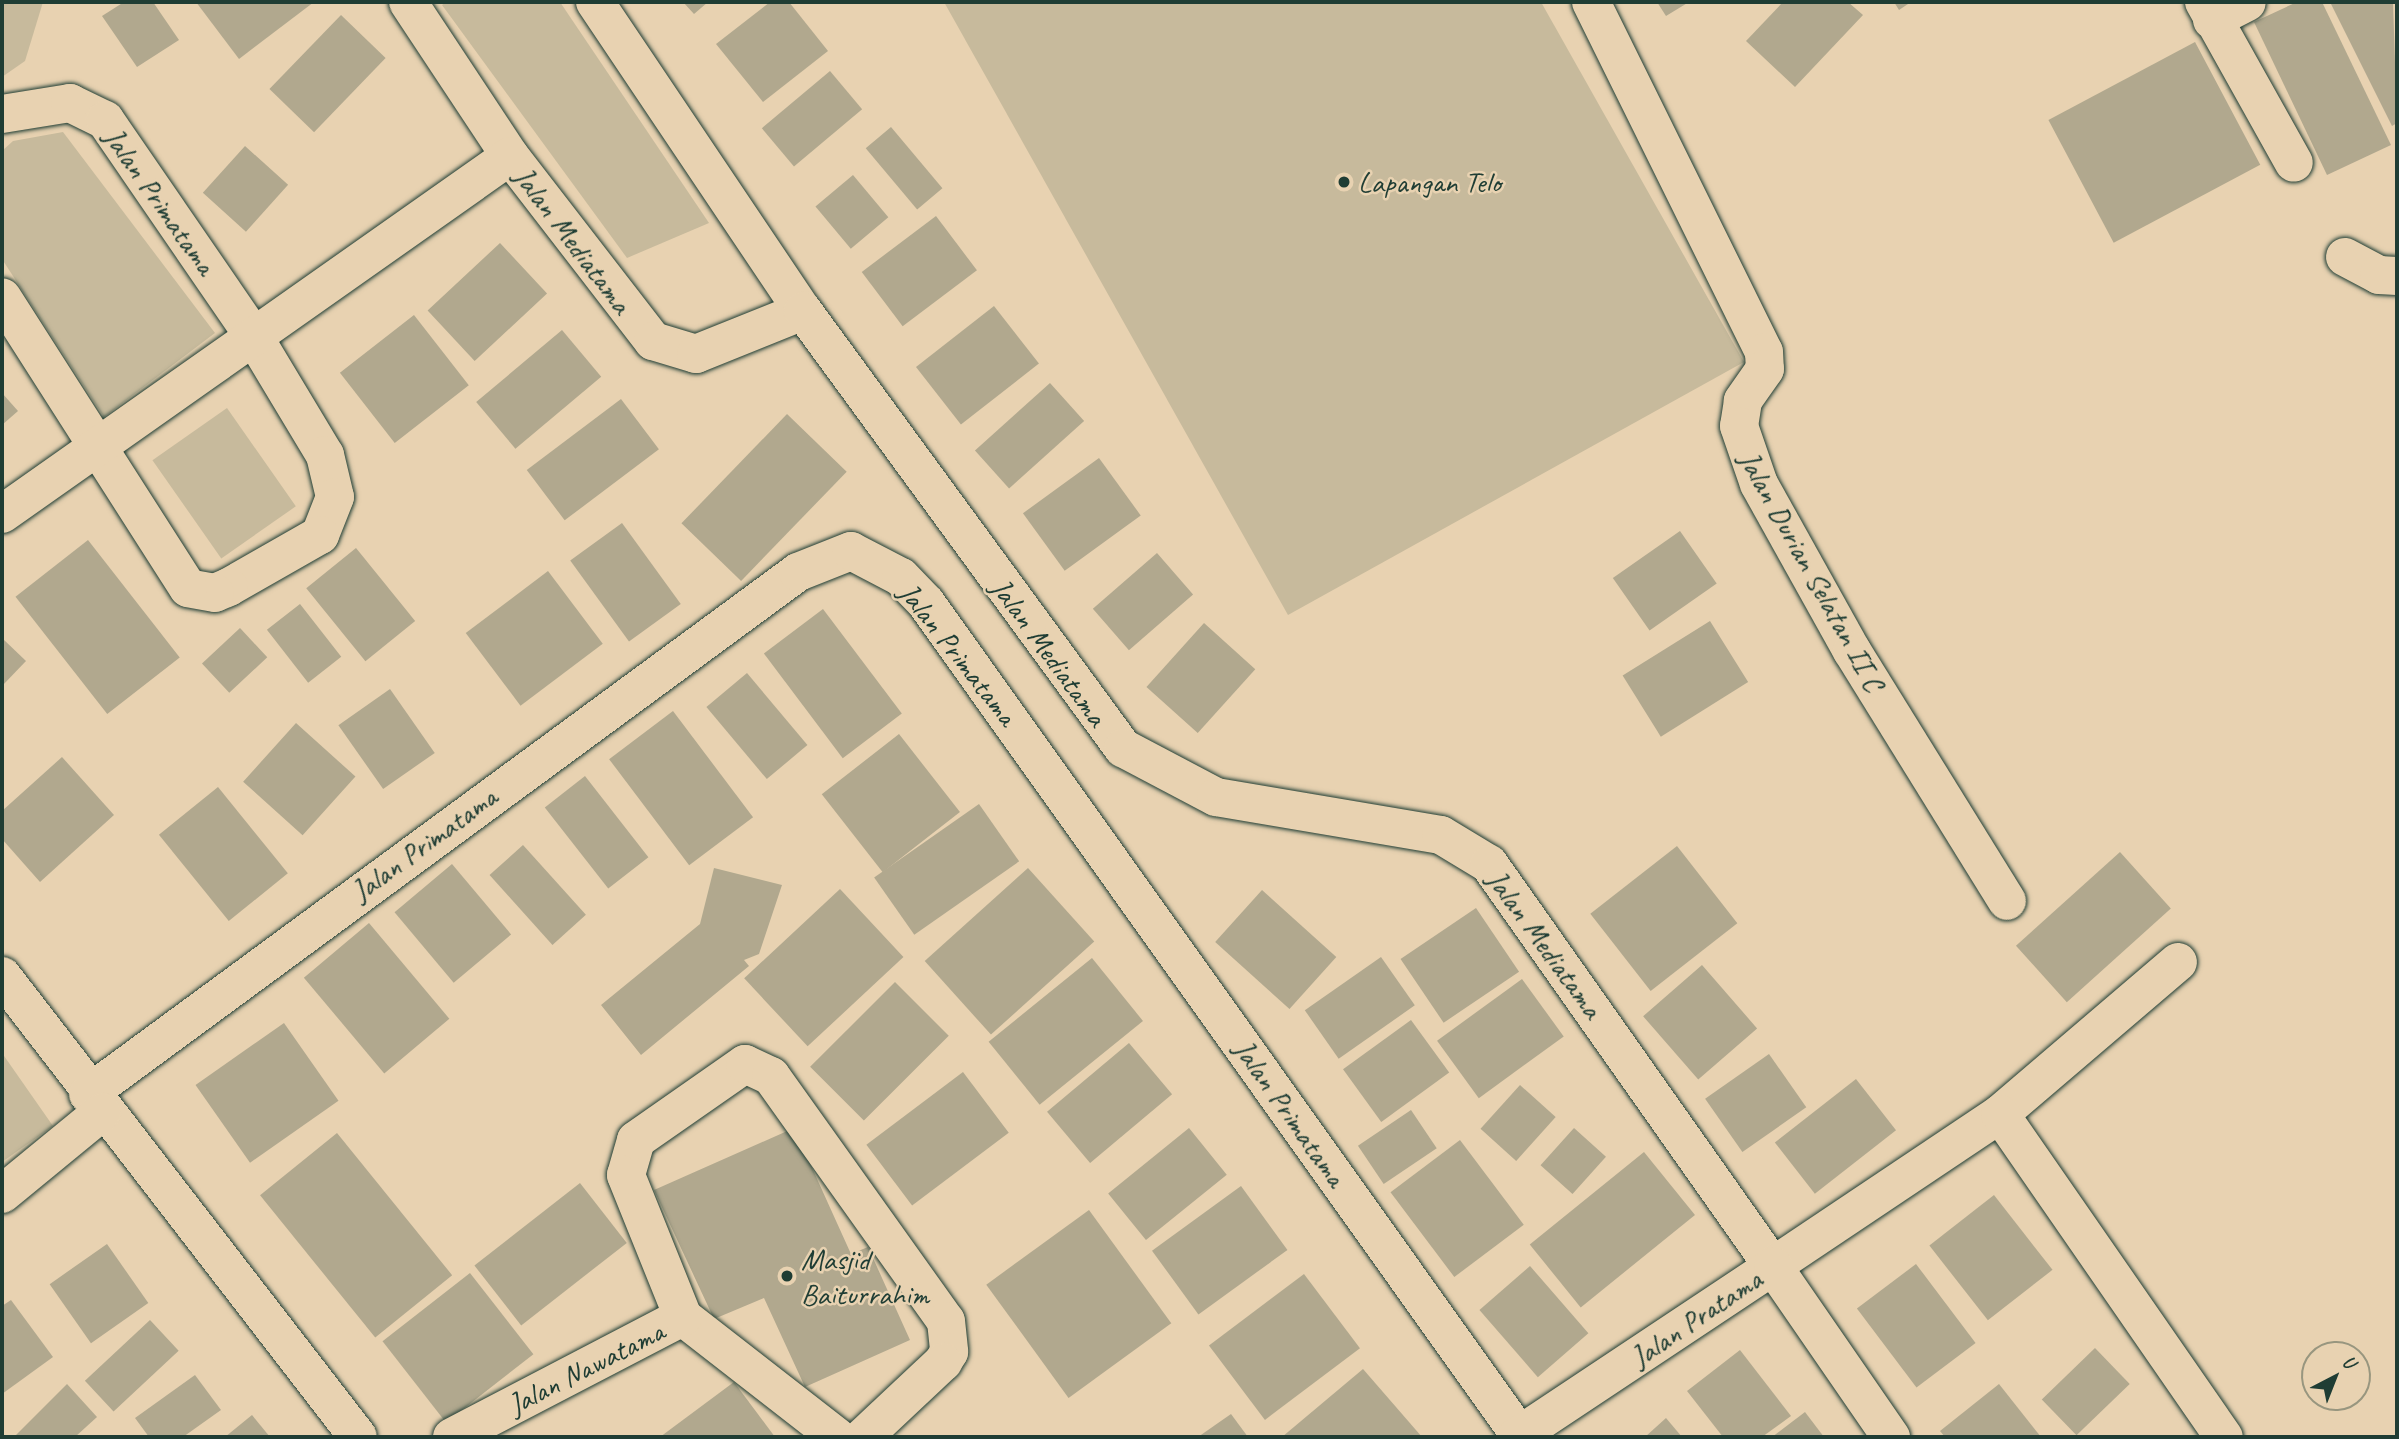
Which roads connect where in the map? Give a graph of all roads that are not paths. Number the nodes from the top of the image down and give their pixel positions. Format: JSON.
{"nodes":[{"id":1,"x":408,"y":2,"type":"edge"},
{"id":2,"x":595,"y":2,"type":"edge"},
{"id":3,"x":1591,"y":2,"type":"edge"},
{"id":4,"x":2246,"y":2,"type":"edge"},
{"id":5,"x":2208,"y":11,"type":"edge"},
{"id":6,"x":2,"y":114,"type":"edge"},
{"id":7,"x":510,"y":156,"type":"junction"},
{"id":8,"x":2294,"y":163,"type":"dead end"},
{"id":9,"x":2345,"y":257,"type":"dead end"},
{"id":10,"x":2397,"y":276,"type":"edge"},
{"id":11,"x":2,"y":297,"type":"edge"},
{"id":12,"x":803,"y":311,"type":"junction"},
{"id":13,"x":254,"y":337,"type":"junction"},
{"id":14,"x":96,"y":446,"type":"junction"},
{"id":15,"x":2,"y":514,"type":"edge"},
{"id":16,"x":2007,"y":901,"type":"dead end"},
{"id":17,"x":2178,"y":962,"type":"dead end"},
{"id":18,"x":2,"y":976,"type":"edge"},
{"id":19,"x":95,"y":1103,"type":"junction"},
{"id":20,"x":2000,"y":1114,"type":"junction"},
{"id":21,"x":2,"y":1194,"type":"edge"},
{"id":22,"x":1773,"y":1266,"type":"junction"},
{"id":23,"x":683,"y":1317,"type":"junction"},
{"id":24,"x":1518,"y":1436,"type":"edge"},
{"id":25,"x":358,"y":1437,"type":"edge"},
{"id":26,"x":452,"y":1437,"type":"edge"},
{"id":27,"x":838,"y":1437,"type":"edge"},
{"id":28,"x":863,"y":1437,"type":"edge"},
{"id":29,"x":1891,"y":1437,"type":"edge"},
{"id":30,"x":2224,"y":1437,"type":"edge"}],
"edges":[{"from":1,"to":7,"type":"street","name":"Jalan Mediatama"},
{"from":2,"to":12,"type":"street","name":"Jalan Mediatama"},
{"from":3,"to":16,"type":"street","name":"Jalan Durian Selatan II C"},
{"from":4,"to":5,"type":"street"},
{"from":5,"to":8,"type":"street"},
{"from":6,"to":13,"type":"street","name":"Jalan Primatama"},
{"from":7,"to":12,"type":"street","name":"Jalan Mediatama"},
{"from":7,"to":13,"type":"street"},
{"from":9,"to":10,"type":"street"},
{"from":11,"to":14,"type":"street","name":"Jalan Primatama"},
{"from":12,"to":22,"type":"street","name":"Jalan Mediatama"},
{"from":13,"to":14,"type":"street"},
{"from":13,"to":14,"type":"street","name":"Jalan Primatama"},
{"from":14,"to":15,"type":"street"},
{"from":17,"to":20,"type":"street"},
{"from":18,"to":19,"type":"street"},
{"from":19,"to":21,"type":"street","name":"Jalan Primatama"},
{"from":19,"to":24,"type":"street","name":"Jalan Primatama"},
{"from":19,"to":25,"type":"street"},
{"from":20,"to":22,"type":"street"},
{"from":20,"to":30,"type":"street"},
{"from":22,"to":24,"type":"street","name":"Jalan Pratama"},
{"from":22,"to":29,"type":"street","name":"Jalan Pratama"},
{"from":23,"to":26,"type":"street","name":"Jalan Nawatama"},
{"from":23,"to":27,"type":"street","name":"Jalan Nawatama"},
{"from":23,"to":28,"type":"street","name":"Jalan Nawatama"}]}
